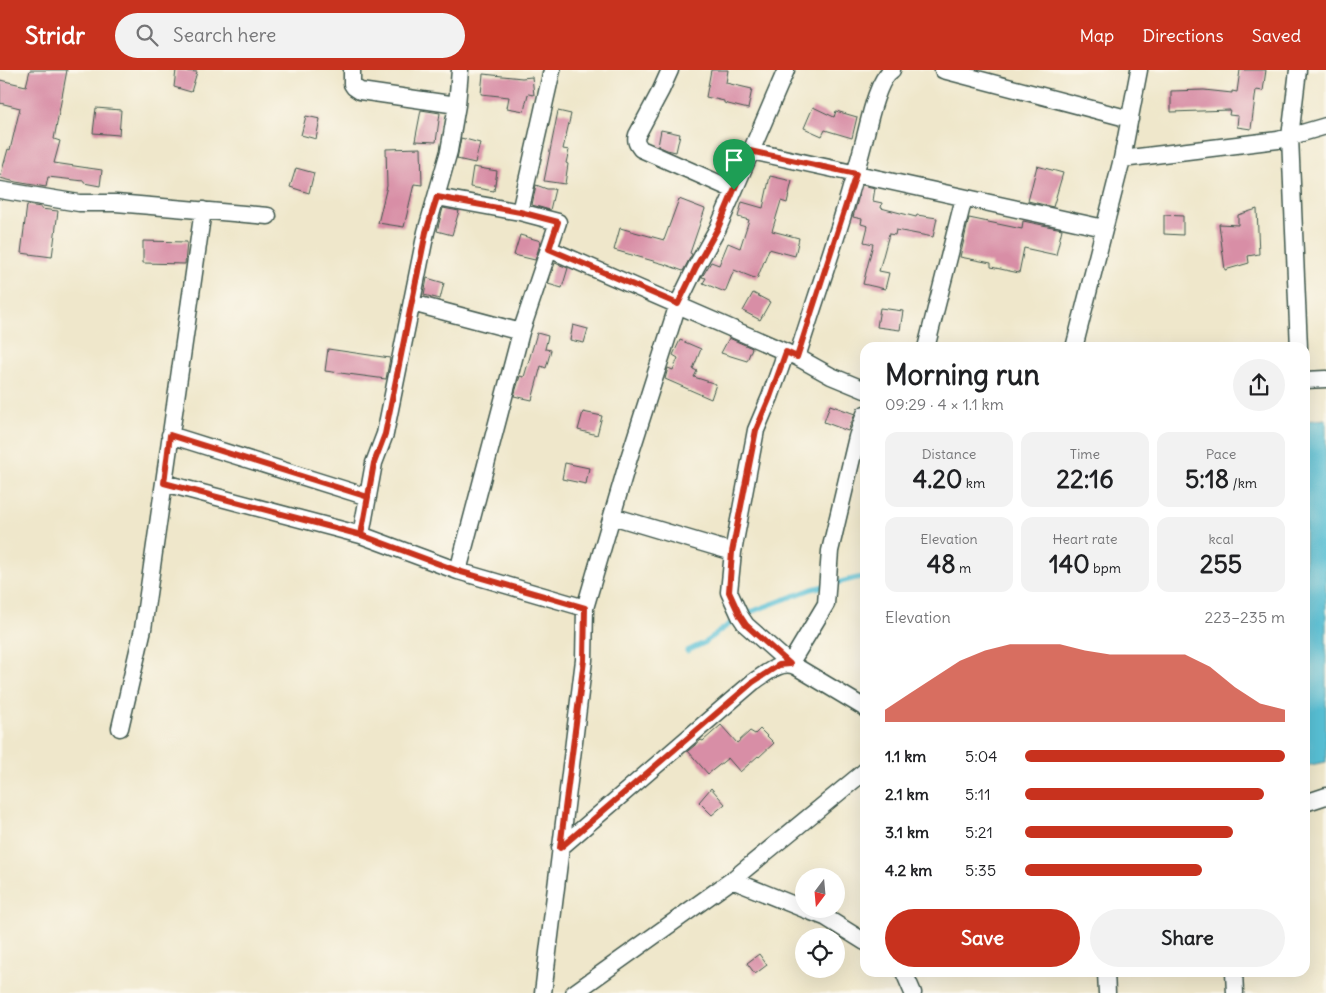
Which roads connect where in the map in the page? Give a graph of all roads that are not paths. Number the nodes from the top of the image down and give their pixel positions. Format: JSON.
{"nodes":[{"id":1,"x":352,"y":70,"type":"edge"},
{"id":2,"x":460,"y":70,"type":"edge"},
{"id":3,"x":552,"y":70,"type":"edge"},
{"id":4,"x":670,"y":70,"type":"edge"},
{"id":5,"x":786,"y":70,"type":"edge"},
{"id":6,"x":892,"y":70,"type":"edge"},
{"id":7,"x":944,"y":70,"type":"edge"},
{"id":8,"x":1139,"y":70,"type":"edge"},
{"id":9,"x":1298,"y":70,"type":"edge"},
{"id":10,"x":457,"y":105,"type":"junction"},
{"id":11,"x":1130,"y":119,"type":"junction"},
{"id":12,"x":1326,"y":126,"type":"edge"},
{"id":13,"x":1290,"y":137,"type":"junction"},
{"id":14,"x":750,"y":151,"type":"junction"},
{"id":15,"x":1122,"y":159,"type":"junction"},
{"id":16,"x":856,"y":174,"type":"junction"},
{"id":17,"x":0,"y":190,"type":"edge"},
{"id":18,"x":734,"y":190,"type":"junction"},
{"id":19,"x":437,"y":197,"type":"junction"},
{"id":20,"x":964,"y":198,"type":"junction"},
{"id":21,"x":203,"y":210,"type":"junction"},
{"id":22,"x":520,"y":212,"type":"junction"},
{"id":23,"x":268,"y":216,"type":"dead end"},
{"id":24,"x":1104,"y":228,"type":"junction"},
{"id":25,"x":549,"y":249,"type":"junction"},
{"id":26,"x":412,"y":303,"type":"junction"},
{"id":27,"x":678,"y":304,"type":"junction"},
{"id":28,"x":522,"y":332,"type":"junction"},
{"id":29,"x":928,"y":342,"type":"edge"},
{"id":30,"x":1076,"y":342,"type":"edge"},
{"id":31,"x":1299,"y":342,"type":"edge"},
{"id":32,"x":792,"y":354,"type":"junction"},
{"id":33,"x":1326,"y":379,"type":"edge"},
{"id":34,"x":1310,"y":380,"type":"edge"},
{"id":35,"x":860,"y":388,"type":"edge"},
{"id":36,"x":860,"y":429,"type":"edge"},
{"id":37,"x":170,"y":435,"type":"junction"},
{"id":38,"x":164,"y":483,"type":"junction"},
{"id":39,"x":368,"y":497,"type":"junction"},
{"id":40,"x":612,"y":516,"type":"junction"},
{"id":41,"x":361,"y":535,"type":"junction"},
{"id":42,"x":732,"y":552,"type":"junction"},
{"id":43,"x":458,"y":571,"type":"junction"},
{"id":44,"x":585,"y":608,"type":"junction"},
{"id":45,"x":790,"y":664,"type":"junction"},
{"id":46,"x":860,"y":705,"type":"edge"},
{"id":47,"x":120,"y":728,"type":"dead end"},
{"id":48,"x":860,"y":775,"type":"edge"},
{"id":49,"x":1326,"y":796,"type":"edge"},
{"id":50,"x":1310,"y":801,"type":"edge"},
{"id":51,"x":560,"y":848,"type":"junction"},
{"id":52,"x":732,"y":880,"type":"junction"},
{"id":53,"x":795,"y":905,"type":"edge"},
{"id":54,"x":827,"y":918,"type":"edge"},
{"id":55,"x":860,"y":939,"type":"edge"},
{"id":56,"x":906,"y":977,"type":"edge"},
{"id":57,"x":1106,"y":977,"type":"edge"},
{"id":58,"x":1234,"y":977,"type":"edge"},
{"id":59,"x":543,"y":993,"type":"edge"},
{"id":60,"x":574,"y":993,"type":"edge"},
{"id":61,"x":913,"y":993,"type":"edge"},
{"id":62,"x":1107,"y":993,"type":"edge"},
{"id":63,"x":1236,"y":993,"type":"edge"}],
"edges":[{"from":1,"to":10,"type":"street"},
{"from":2,"to":10,"type":"street"},
{"from":3,"to":22,"type":"street"},
{"from":4,"to":18,"type":"street"},
{"from":5,"to":14,"type":"street"},
{"from":6,"to":16,"type":"street"},
{"from":7,"to":11,"type":"street"},
{"from":8,"to":11,"type":"street"},
{"from":9,"to":13,"type":"street"},
{"from":10,"to":19,"type":"street"},
{"from":11,"to":15,"type":"street"},
{"from":12,"to":13,"type":"street"},
{"from":13,"to":15,"type":"street"},
{"from":13,"to":31,"type":"street"},
{"from":14,"to":16,"type":"street"},
{"from":14,"to":18,"type":"street"},
{"from":15,"to":24,"type":"street"},
{"from":16,"to":20,"type":"street"},
{"from":16,"to":32,"type":"street"},
{"from":17,"to":21,"type":"street"},
{"from":18,"to":27,"type":"street"},
{"from":19,"to":22,"type":"street"},
{"from":19,"to":26,"type":"street"},
{"from":20,"to":24,"type":"street"},
{"from":20,"to":29,"type":"street"},
{"from":21,"to":23,"type":"street"},
{"from":21,"to":37,"type":"street"},
{"from":22,"to":25,"type":"street"},
{"from":24,"to":30,"type":"street"},
{"from":25,"to":27,"type":"street"},
{"from":25,"to":28,"type":"street"},
{"from":26,"to":28,"type":"street"},
{"from":26,"to":39,"type":"street"},
{"from":27,"to":32,"type":"street"},
{"from":27,"to":40,"type":"street"},
{"from":28,"to":43,"type":"street"},
{"from":32,"to":35,"type":"street"},
{"from":32,"to":42,"type":"street"},
{"from":33,"to":34,"type":"street"},
{"from":36,"to":45,"type":"street"},
{"from":37,"to":38,"type":"street"},
{"from":37,"to":39,"type":"street"},
{"from":38,"to":41,"type":"street"},
{"from":38,"to":47,"type":"street"},
{"from":39,"to":41,"type":"street"},
{"from":40,"to":42,"type":"street"},
{"from":40,"to":44,"type":"street"},
{"from":41,"to":43,"type":"street"},
{"from":42,"to":45,"type":"street"},
{"from":43,"to":44,"type":"street"},
{"from":44,"to":51,"type":"street"},
{"from":45,"to":46,"type":"street"},
{"from":45,"to":51,"type":"street"},
{"from":48,"to":52,"type":"street"},
{"from":49,"to":50,"type":"street"},
{"from":51,"to":59,"type":"street"},
{"from":52,"to":53,"type":"street"},
{"from":52,"to":60,"type":"street"},
{"from":54,"to":55,"type":"street"},
{"from":56,"to":61,"type":"street"},
{"from":57,"to":62,"type":"street"},
{"from":58,"to":63,"type":"street"}]}
